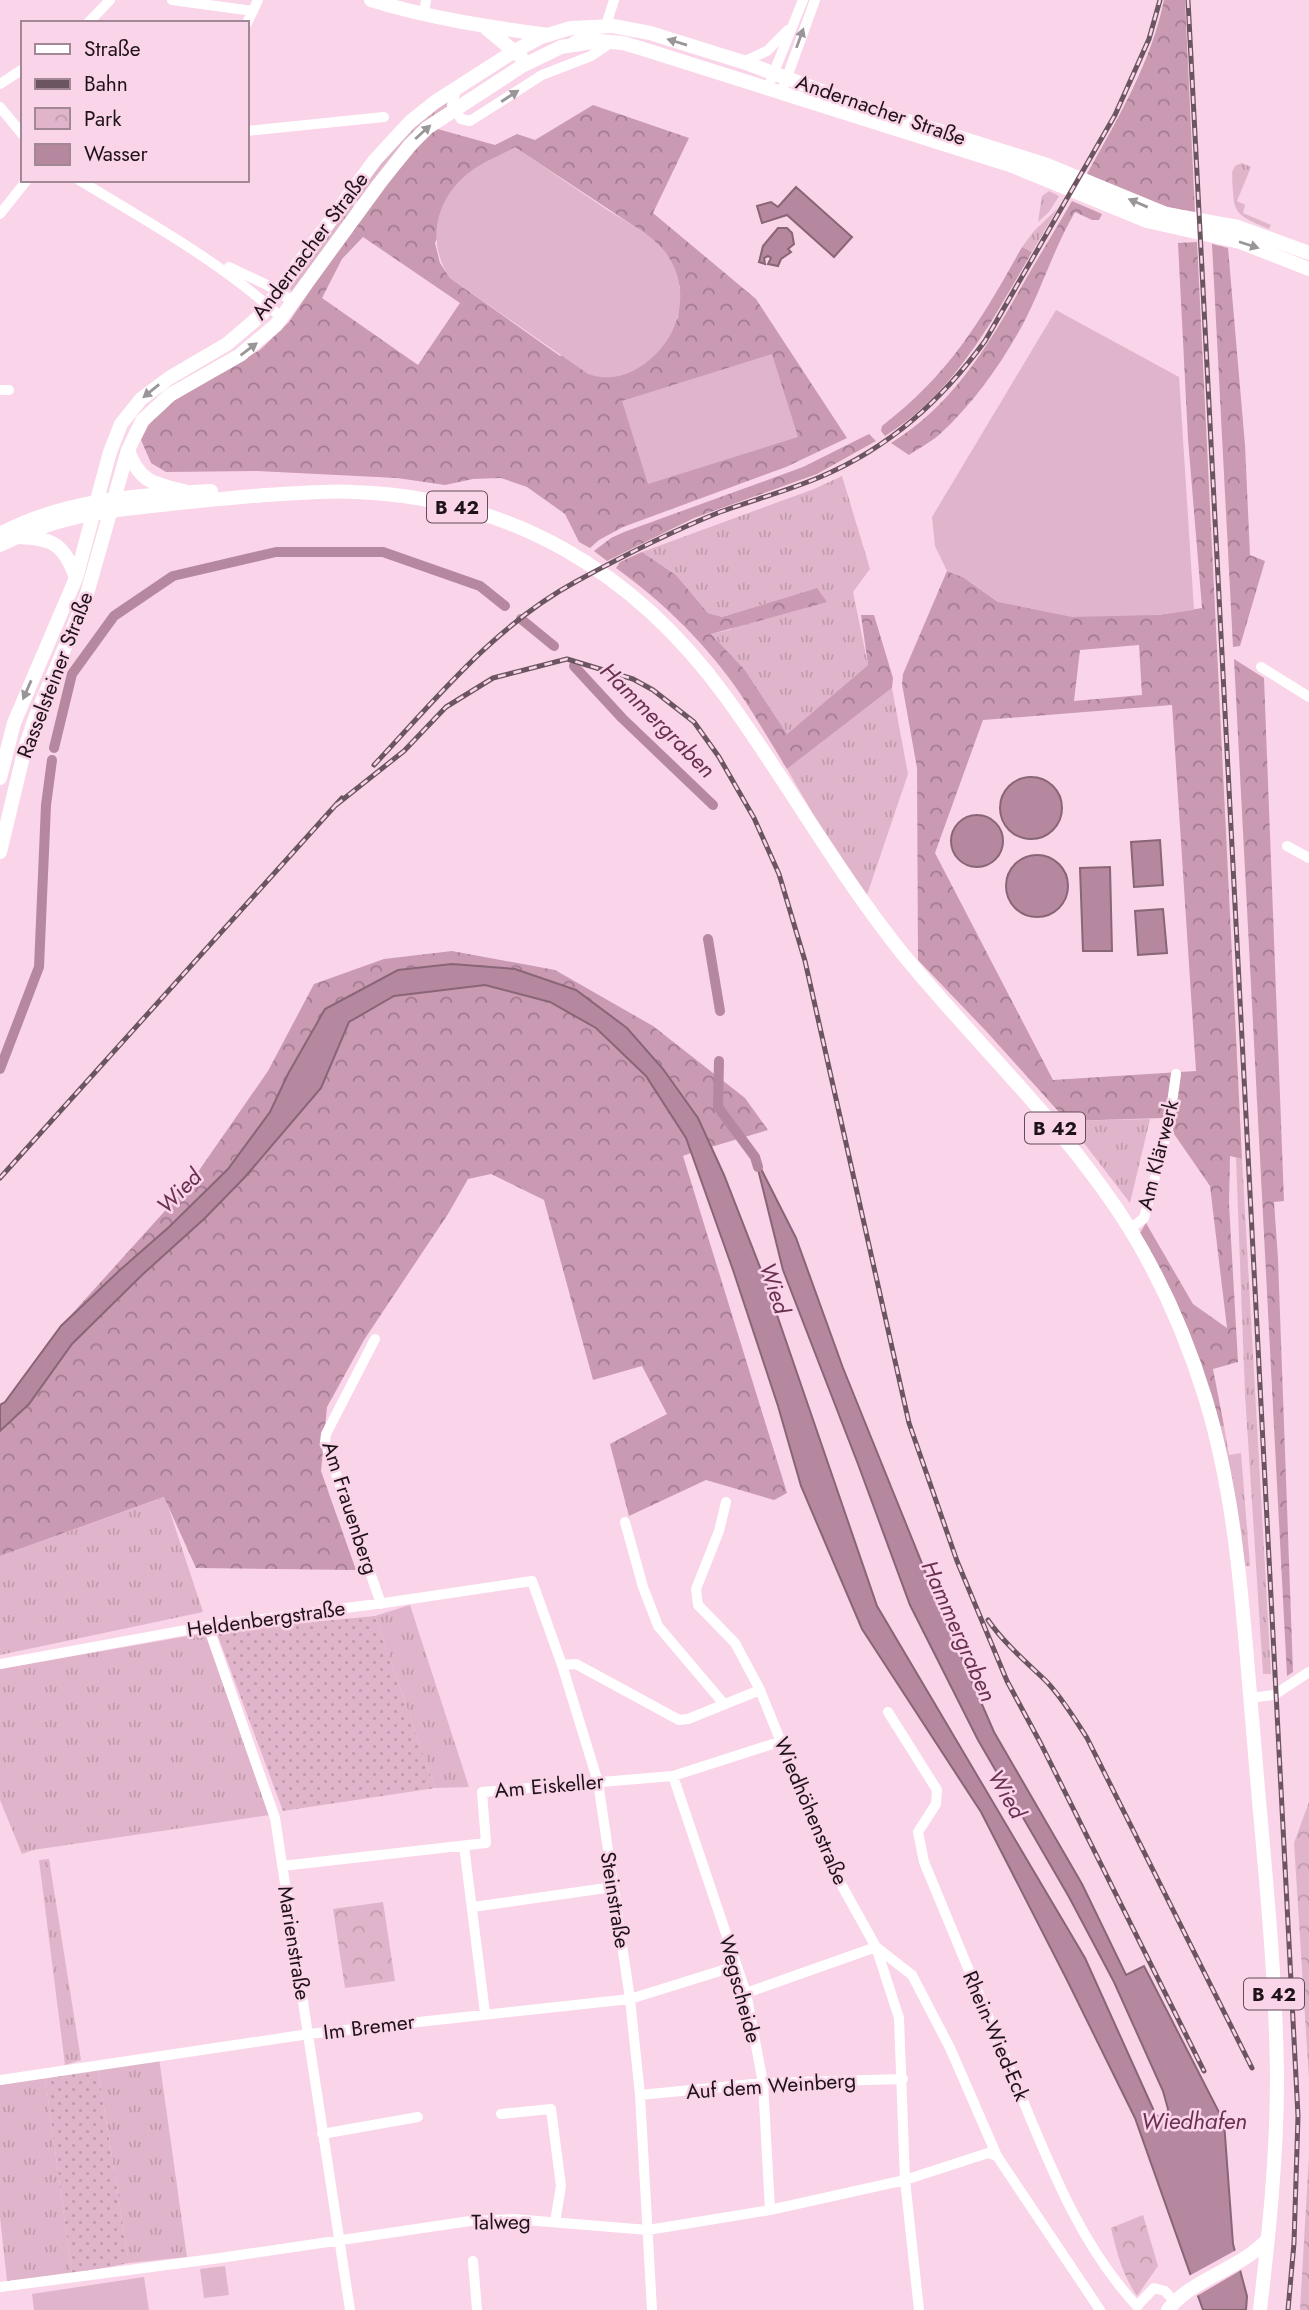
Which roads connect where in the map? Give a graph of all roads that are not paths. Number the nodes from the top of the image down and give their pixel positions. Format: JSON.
{"nodes":[{"id":1,"x":110,"y":0,"type":"edge"},
{"id":2,"x":172,"y":0,"type":"edge"},
{"id":3,"x":258,"y":0,"type":"edge"},
{"id":4,"x":371,"y":0,"type":"edge"},
{"id":5,"x":614,"y":0,"type":"edge"},
{"id":6,"x":803,"y":0,"type":"edge"},
{"id":7,"x":815,"y":0,"type":"edge"},
{"id":8,"x":425,"y":7,"type":"edge"},
{"id":9,"x":253,"y":10,"type":"junction"},
{"id":10,"x":90,"y":21,"type":"edge"},
{"id":11,"x":248,"y":21,"type":"edge"},
{"id":12,"x":793,"y":24,"type":"junction"},
{"id":13,"x":606,"y":25,"type":"junction"},
{"id":14,"x":485,"y":27,"type":"junction"},
{"id":15,"x":548,"y":35,"type":"junction"},
{"id":16,"x":612,"y":42,"type":"junction"},
{"id":17,"x":570,"y":44,"type":"junction"},
{"id":18,"x":513,"y":52,"type":"junction"},
{"id":19,"x":533,"y":60,"type":"junction"},
{"id":20,"x":743,"y":62,"type":"junction"},
{"id":21,"x":21,"y":70,"type":"edge"},
{"id":22,"x":777,"y":82,"type":"junction"},
{"id":23,"x":0,"y":84,"type":"edge"},
{"id":24,"x":456,"y":88,"type":"junction"},
{"id":25,"x":0,"y":107,"type":"edge"},
{"id":26,"x":454,"y":109,"type":"junction"},
{"id":27,"x":384,"y":117,"type":"dead end"},
{"id":28,"x":248,"y":131,"type":"edge"},
{"id":29,"x":21,"y":133,"type":"edge"},
{"id":30,"x":25,"y":182,"type":"edge"},
{"id":31,"x":82,"y":182,"type":"edge"},
{"id":32,"x":0,"y":214,"type":"edge"},
{"id":33,"x":197,"y":251,"type":"junction"},
{"id":34,"x":1309,"y":253,"type":"edge"},
{"id":35,"x":1309,"y":269,"type":"edge"},
{"id":36,"x":279,"y":292,"type":"junction"},
{"id":37,"x":294,"y":302,"type":"junction"},
{"id":38,"x":269,"y":306,"type":"junction"},
{"id":39,"x":282,"y":318,"type":"junction"},
{"id":40,"x":128,"y":450,"type":"junction"},
{"id":41,"x":331,"y":491,"type":"junction"},
{"id":42,"x":189,"y":492,"type":"junction"},
{"id":43,"x":114,"y":505,"type":"junction"},
{"id":44,"x":96,"y":507,"type":"junction"},
{"id":45,"x":7,"y":536,"type":"edge"},
{"id":46,"x":0,"y":545,"type":"edge"},
{"id":47,"x":76,"y":578,"type":"junction"},
{"id":48,"x":1261,"y":667,"type":"dead end"},
{"id":49,"x":1309,"y":697,"type":"edge"},
{"id":50,"x":4,"y":745,"type":"edge"},
{"id":51,"x":25,"y":748,"type":"junction"},
{"id":52,"x":0,"y":779,"type":"edge"},
{"id":53,"x":1287,"y":846,"type":"dead end"},
{"id":54,"x":0,"y":852,"type":"edge"},
{"id":55,"x":1309,"y":858,"type":"edge"},
{"id":56,"x":1176,"y":1074,"type":"dead end"},
{"id":57,"x":1130,"y":1229,"type":"junction"},
{"id":58,"x":374,"y":1339,"type":"dead end"},
{"id":59,"x":726,"y":1502,"type":"dead end"},
{"id":60,"x":625,"y":1522,"type":"dead end"},
{"id":61,"x":532,"y":1581,"type":"joint"},
{"id":62,"x":381,"y":1604,"type":"junction"},
{"id":63,"x":208,"y":1626,"type":"junction"},
{"id":64,"x":0,"y":1664,"type":"edge"},
{"id":65,"x":562,"y":1665,"type":"junction"},
{"id":66,"x":1309,"y":1672,"type":"edge"},
{"id":67,"x":760,"y":1690,"type":"junction"},
{"id":68,"x":1250,"y":1698,"type":"junction"},
{"id":69,"x":724,"y":1703,"type":"junction"},
{"id":70,"x":888,"y":1712,"type":"dead end"},
{"id":71,"x":782,"y":1741,"type":"junction"},
{"id":72,"x":673,"y":1776,"type":"junction"},
{"id":73,"x":598,"y":1782,"type":"junction"},
{"id":74,"x":464,"y":1846,"type":"junction"},
{"id":75,"x":282,"y":1866,"type":"junction"},
{"id":76,"x":613,"y":1887,"type":"junction"},
{"id":77,"x":473,"y":1907,"type":"junction"},
{"id":78,"x":876,"y":1947,"type":"junction"},
{"id":79,"x":736,"y":1966,"type":"junction"},
{"id":80,"x":746,"y":1993,"type":"junction"},
{"id":81,"x":630,"y":1999,"type":"junction"},
{"id":82,"x":485,"y":2013,"type":"junction"},
{"id":83,"x":309,"y":2034,"type":"junction"},
{"id":84,"x":903,"y":2079,"type":"junction"},
{"id":85,"x":0,"y":2080,"type":"edge"},
{"id":86,"x":763,"y":2082,"type":"junction"},
{"id":87,"x":640,"y":2095,"type":"junction"},
{"id":88,"x":501,"y":2114,"type":"dead end"},
{"id":89,"x":418,"y":2117,"type":"dead end"},
{"id":90,"x":322,"y":2134,"type":"junction"},
{"id":91,"x":997,"y":2156,"type":"junction"},
{"id":92,"x":905,"y":2180,"type":"junction"},
{"id":93,"x":770,"y":2210,"type":"junction"},
{"id":94,"x":555,"y":2222,"type":"junction"},
{"id":95,"x":648,"y":2230,"type":"junction"},
{"id":96,"x":1268,"y":2239,"type":"junction"},
{"id":97,"x":339,"y":2241,"type":"junction"},
{"id":98,"x":473,"y":2261,"type":"dead end"},
{"id":99,"x":0,"y":2287,"type":"edge"},
{"id":100,"x":1171,"y":2306,"type":"edge"},
{"id":101,"x":350,"y":2310,"type":"edge"},
{"id":102,"x":477,"y":2310,"type":"edge"},
{"id":103,"x":652,"y":2310,"type":"edge"},
{"id":104,"x":919,"y":2310,"type":"edge"},
{"id":105,"x":1100,"y":2310,"type":"edge"},
{"id":106,"x":1260,"y":2310,"type":"edge"}],
"edges":[{"from":1,"to":10,"type":"street"},
{"from":2,"to":9,"type":"street"},
{"from":3,"to":9,"type":"street"},
{"from":4,"to":8,"type":"main road"},
{"from":5,"to":13,"type":"street"},
{"from":6,"to":12,"type":"street"},
{"from":22,"to":7,"type":"street","one_way":true},
{"from":8,"to":14,"type":"main road"},
{"from":9,"to":11,"type":"street"},
{"from":12,"to":20,"type":"street"},
{"from":12,"to":22,"type":"street"},
{"from":13,"to":15,"type":"main road","name":"Andernacher Straße"},
{"from":13,"to":17,"type":"street"},
{"from":20,"to":13,"type":"main road","name":"Andernacher Straße","one_way":true},
{"from":14,"to":15,"type":"main road"},
{"from":14,"to":18,"type":"main road"},
{"from":15,"to":18,"type":"main road","name":"Andernacher Straße"},
{"from":16,"to":17,"type":"main road","name":"Andernacher Straße"},
{"from":16,"to":22,"type":"main road","name":"Andernacher Straße"},
{"from":26,"to":16,"type":"street","one_way":true},
{"from":17,"to":19,"type":"main road","name":"Andernacher Straße"},
{"from":18,"to":19,"type":"main road"},
{"from":18,"to":24,"type":"main road","name":"Andernacher Straße"},
{"from":19,"to":26,"type":"main road","name":"Andernacher Straße"},
{"from":20,"to":22,"type":"main road","name":"Andernacher Straße"},
{"from":21,"to":23,"type":"street"},
{"from":34,"to":22,"type":"main road","name":"Andernacher Straße","one_way":true},
{"from":22,"to":35,"type":"main road","name":"Andernacher Straße","one_way":true},
{"from":24,"to":26,"type":"street"},
{"from":24,"to":36,"type":"main road","name":"Andernacher Straße"},
{"from":25,"to":29,"type":"street"},
{"from":37,"to":26,"type":"main road","name":"Andernacher Straße","one_way":true},
{"from":27,"to":28,"type":"street"},
{"from":30,"to":32,"type":"street"},
{"from":31,"to":33,"type":"street"},
{"from":33,"to":36,"type":"street"},
{"from":33,"to":38,"type":"street"},
{"from":36,"to":37,"type":"street"},
{"from":36,"to":38,"type":"main road","name":"Andernacher Straße"},
{"from":37,"to":39,"type":"main road","name":"Andernacher Straße"},
{"from":38,"to":39,"type":"street"},
{"from":38,"to":44,"type":"main road","name":"Andernacher Straße","one_way":true},
{"from":40,"to":39,"type":"main road","name":"Andernacher Straße","one_way":true},
{"from":40,"to":42,"type":"main road"},
{"from":40,"to":43,"type":"main road","name":"Andernacher Straße"},
{"from":41,"to":42,"type":"main road","number":"B 42"},
{"from":41,"to":43,"type":"main road","number":"B 42"},
{"from":41,"to":57,"type":"main road","number":"B 42"},
{"from":42,"to":43,"type":"main road","number":"B 42"},
{"from":43,"to":44,"type":"main road","number":"B 42"},
{"from":43,"to":51,"type":"main road","name":"Rasselsteiner Straße"},
{"from":44,"to":45,"type":"main road","number":"B 42"},
{"from":44,"to":47,"type":"main road","name":"Rasselsteiner Straße"},
{"from":45,"to":46,"type":"main road","number":"B 42"},
{"from":45,"to":47,"type":"main road"},
{"from":47,"to":50,"type":"main road","name":"Rasselsteiner Straße","one_way":true},
{"from":48,"to":49,"type":"street"},
{"from":50,"to":51,"type":"main road"},
{"from":50,"to":52,"type":"main road","name":"Rasselsteiner Straße"},
{"from":51,"to":54,"type":"main road","name":"Rasselsteiner Straße"},
{"from":53,"to":55,"type":"street"},
{"from":56,"to":57,"type":"street","name":"Am Klärwerk"},
{"from":57,"to":68,"type":"main road","number":"B 42"},
{"from":58,"to":62,"type":"street","name":"Am Frauenberg"},
{"from":59,"to":67,"type":"street","name":"Wiedhöhenstraße"},
{"from":60,"to":69,"type":"street"},
{"from":61,"to":62,"type":"street","name":"Heldenbergstraße"},
{"from":61,"to":65,"type":"street","name":"Steinstraße"},
{"from":62,"to":63,"type":"street","name":"Heldenbergstraße"},
{"from":63,"to":64,"type":"street","name":"Heldenbergstraße"},
{"from":63,"to":75,"type":"street","name":"Marienstraße"},
{"from":65,"to":69,"type":"street"},
{"from":65,"to":73,"type":"street","name":"Steinstraße"},
{"from":66,"to":68,"type":"street"},
{"from":67,"to":69,"type":"street"},
{"from":67,"to":71,"type":"street","name":"Wiedhöhenstraße"},
{"from":68,"to":96,"type":"main road","number":"B 42"},
{"from":70,"to":100,"type":"street","name":"Rhein-Wied-Eck"},
{"from":71,"to":72,"type":"street","name":"Am Eiskeller"},
{"from":71,"to":78,"type":"street","name":"Wiedhöhenstraße"},
{"from":72,"to":73,"type":"street","name":"Am Eiskeller"},
{"from":72,"to":79,"type":"street","name":"Wegscheide"},
{"from":73,"to":74,"type":"street","name":"Am Eiskeller"},
{"from":73,"to":76,"type":"street","name":"Steinstraße"},
{"from":74,"to":75,"type":"street"},
{"from":74,"to":77,"type":"street"},
{"from":75,"to":83,"type":"street","name":"Marienstraße"},
{"from":76,"to":77,"type":"street"},
{"from":76,"to":81,"type":"street","name":"Steinstraße"},
{"from":77,"to":82,"type":"street"},
{"from":78,"to":80,"type":"street"},
{"from":78,"to":84,"type":"street","name":"Wiedhöhenstraße"},
{"from":78,"to":91,"type":"street"},
{"from":79,"to":80,"type":"street","name":"Wegscheide"},
{"from":79,"to":81,"type":"street","name":"Im Bremer"},
{"from":80,"to":86,"type":"street","name":"Wegscheide"},
{"from":81,"to":82,"type":"street","name":"Im Bremer"},
{"from":81,"to":87,"type":"street","name":"Steinstraße"},
{"from":82,"to":83,"type":"street","name":"Im Bremer"},
{"from":83,"to":85,"type":"street","name":"Im Bremer"},
{"from":83,"to":90,"type":"street","name":"Marienstraße"},
{"from":84,"to":86,"type":"street","name":"Auf dem Weinberg"},
{"from":84,"to":92,"type":"street","name":"Wiedhöhenstraße"},
{"from":86,"to":87,"type":"street","name":"Auf dem Weinberg"},
{"from":86,"to":93,"type":"street","name":"Wegscheide"},
{"from":87,"to":95,"type":"street","name":"Steinstraße"},
{"from":88,"to":94,"type":"street"},
{"from":89,"to":90,"type":"street"},
{"from":90,"to":97,"type":"street","name":"Marienstraße"},
{"from":91,"to":92,"type":"street","name":"Talweg"},
{"from":91,"to":105,"type":"street"},
{"from":92,"to":93,"type":"street","name":"Talweg"},
{"from":92,"to":104,"type":"street","name":"Wiedhöhenstraße"},
{"from":93,"to":95,"type":"street","name":"Talweg"},
{"from":94,"to":95,"type":"street","name":"Talweg"},
{"from":94,"to":97,"type":"street","name":"Talweg"},
{"from":95,"to":103,"type":"street","name":"Steinstraße"},
{"from":96,"to":100,"type":"main road"},
{"from":96,"to":106,"type":"main road","number":"B 42"},
{"from":97,"to":99,"type":"street","name":"Talweg"},
{"from":97,"to":101,"type":"street","name":"Marienstraße"},
{"from":98,"to":102,"type":"street"}]}
